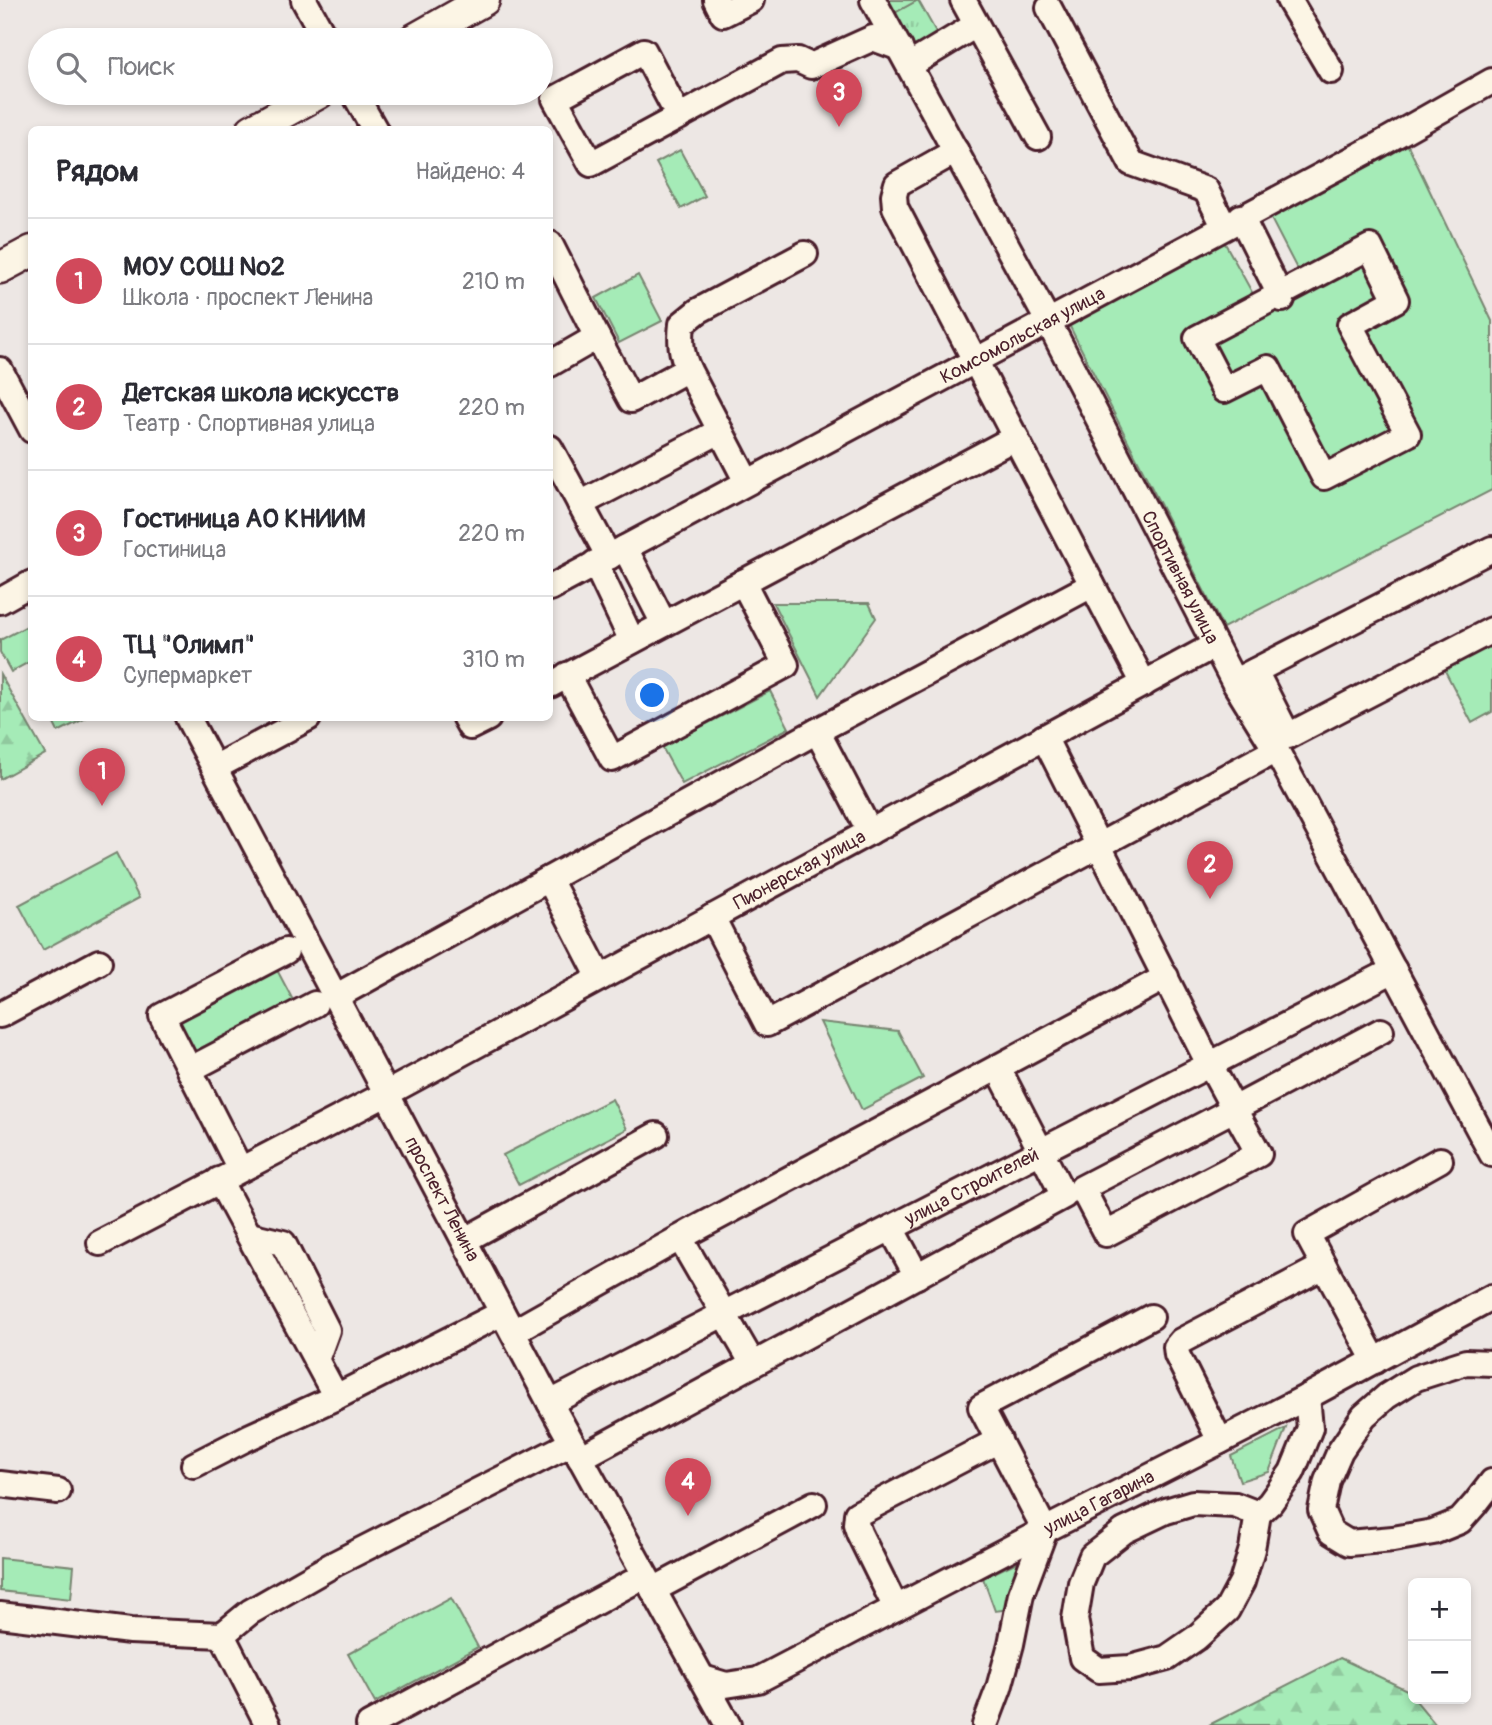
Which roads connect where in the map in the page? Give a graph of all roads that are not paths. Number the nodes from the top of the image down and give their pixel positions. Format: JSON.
{"nodes":[{"id":1,"x":304,"y":0,"type":"edge"},
{"id":2,"x":484,"y":0,"type":"edge"},
{"id":3,"x":716,"y":0,"type":"edge"},
{"id":4,"x":751,"y":0,"type":"edge"},
{"id":5,"x":873,"y":0,"type":"edge"},
{"id":6,"x":963,"y":0,"type":"edge"},
{"id":7,"x":1289,"y":0,"type":"edge"},
{"id":8,"x":1049,"y":8,"type":"dead end"},
{"id":9,"x":976,"y":25,"type":"junction"},
{"id":10,"x":319,"y":28,"type":"edge"},
{"id":11,"x":434,"y":28,"type":"edge"},
{"id":12,"x":905,"y":56,"type":"junction"},
{"id":13,"x":1331,"y":71,"type":"dead end"},
{"id":14,"x":1492,"y":81,"type":"edge"},
{"id":15,"x":297,"y":105,"type":"edge"},
{"id":16,"x":361,"y":105,"type":"edge"},
{"id":17,"x":679,"y":117,"type":"junction"},
{"id":18,"x":259,"y":126,"type":"edge"},
{"id":19,"x":373,"y":126,"type":"edge"},
{"id":20,"x":1038,"y":137,"type":"dead end"},
{"id":21,"x":956,"y":151,"type":"junction"},
{"id":22,"x":1232,"y":222,"type":"junction"},
{"id":23,"x":553,"y":250,"type":"edge"},
{"id":24,"x":28,"y":253,"type":"edge"},
{"id":25,"x":805,"y":254,"type":"dead end"},
{"id":26,"x":0,"y":268,"type":"edge"},
{"id":27,"x":1281,"y":297,"type":"junction"},
{"id":28,"x":1048,"y":321,"type":"junction"},
{"id":29,"x":597,"y":337,"type":"junction"},
{"id":30,"x":975,"y":359,"type":"junction"},
{"id":31,"x":553,"y":362,"type":"edge"},
{"id":32,"x":688,"y":369,"type":"junction"},
{"id":33,"x":0,"y":370,"type":"edge"},
{"id":34,"x":28,"y":422,"type":"edge"},
{"id":35,"x":720,"y":431,"type":"junction"},
{"id":36,"x":1016,"y":437,"type":"junction"},
{"id":37,"x":553,"y":454,"type":"edge"},
{"id":38,"x":747,"y":482,"type":"junction"},
{"id":39,"x":580,"y":504,"type":"junction"},
{"id":40,"x":1492,"y":549,"type":"edge"},
{"id":41,"x":610,"y":556,"type":"junction"},
{"id":42,"x":743,"y":582,"type":"junction"},
{"id":43,"x":28,"y":585,"type":"edge"},
{"id":44,"x":1091,"y":585,"type":"junction"},
{"id":45,"x":553,"y":586,"type":"edge"},
{"id":46,"x":0,"y":601,"type":"edge"},
{"id":47,"x":664,"y":624,"type":"junction"},
{"id":48,"x":1492,"y":630,"type":"edge"},
{"id":49,"x":632,"y":641,"type":"junction"},
{"id":50,"x":1215,"y":645,"type":"junction"},
{"id":51,"x":1245,"y":676,"type":"junction"},
{"id":52,"x":558,"y":680,"type":"edge"},
{"id":53,"x":1144,"y":684,"type":"junction"},
{"id":54,"x":190,"y":721,"type":"edge"},
{"id":55,"x":302,"y":721,"type":"edge"},
{"id":56,"x":467,"y":721,"type":"edge"},
{"id":57,"x":482,"y":721,"type":"edge"},
{"id":58,"x":817,"y":731,"type":"junction"},
{"id":59,"x":1044,"y":737,"type":"junction"},
{"id":60,"x":1276,"y":750,"type":"junction"},
{"id":61,"x":215,"y":767,"type":"junction"},
{"id":62,"x":870,"y":832,"type":"junction"},
{"id":63,"x":1099,"y":845,"type":"junction"},
{"id":64,"x":549,"y":879,"type":"junction"},
{"id":65,"x":712,"y":917,"type":"junction"},
{"id":66,"x":286,"y":951,"type":"dead end"},
{"id":67,"x":99,"y":962,"type":"dead end"},
{"id":68,"x":1394,"y":970,"type":"junction"},
{"id":69,"x":600,"y":978,"type":"junction"},
{"id":70,"x":1166,"y":978,"type":"junction"},
{"id":71,"x":325,"y":1000,"type":"junction"},
{"id":72,"x":0,"y":1015,"type":"edge"},
{"id":73,"x":1381,"y":1031,"type":"dead end"},
{"id":74,"x":1210,"y":1064,"type":"junction"},
{"id":75,"x":998,"y":1068,"type":"junction"},
{"id":76,"x":189,"y":1070,"type":"junction"},
{"id":77,"x":386,"y":1094,"type":"junction"},
{"id":78,"x":1234,"y":1109,"type":"junction"},
{"id":79,"x":656,"y":1135,"type":"dead end"},
{"id":80,"x":1041,"y":1151,"type":"junction"},
{"id":81,"x":1492,"y":1154,"type":"edge"},
{"id":82,"x":1440,"y":1160,"type":"dead end"},
{"id":83,"x":230,"y":1174,"type":"junction"},
{"id":84,"x":891,"y":1228,"type":"junction"},
{"id":85,"x":680,"y":1238,"type":"junction"},
{"id":86,"x":465,"y":1240,"type":"junction"},
{"id":87,"x":100,"y":1243,"type":"dead end"},
{"id":88,"x":1324,"y":1266,"type":"junction"},
{"id":89,"x":917,"y":1276,"type":"junction"},
{"id":90,"x":1492,"y":1297,"type":"edge"},
{"id":91,"x":724,"y":1314,"type":"junction"},
{"id":92,"x":1151,"y":1317,"type":"dead end"},
{"id":93,"x":508,"y":1323,"type":"junction"},
{"id":94,"x":1375,"y":1361,"type":"junction"},
{"id":95,"x":1492,"y":1363,"type":"edge"},
{"id":96,"x":753,"y":1364,"type":"junction"},
{"id":97,"x":336,"y":1397,"type":"junction"},
{"id":98,"x":1307,"y":1397,"type":"junction"},
{"id":99,"x":550,"y":1403,"type":"junction"},
{"id":100,"x":999,"y":1440,"type":"junction"},
{"id":101,"x":1220,"y":1441,"type":"junction"},
{"id":102,"x":576,"y":1451,"type":"junction"},
{"id":103,"x":194,"y":1465,"type":"dead end"},
{"id":104,"x":1492,"y":1482,"type":"edge"},
{"id":105,"x":0,"y":1484,"type":"edge"},
{"id":106,"x":58,"y":1491,"type":"dead end"},
{"id":107,"x":814,"y":1504,"type":"dead end"},
{"id":108,"x":1258,"y":1514,"type":"junction"},
{"id":109,"x":1045,"y":1530,"type":"junction"},
{"id":110,"x":649,"y":1583,"type":"junction"},
{"id":111,"x":896,"y":1608,"type":"junction"},
{"id":112,"x":0,"y":1615,"type":"edge"},
{"id":113,"x":222,"y":1635,"type":"junction"},
{"id":114,"x":703,"y":1678,"type":"junction"},
{"id":115,"x":268,"y":1725,"type":"edge"},
{"id":116,"x":369,"y":1725,"type":"edge"},
{"id":117,"x":728,"y":1725,"type":"edge"},
{"id":118,"x":985,"y":1725,"type":"edge"}],
"edges":[{"from":1,"to":10,"type":"street"},
{"from":2,"to":11,"type":"main road"},
{"from":3,"to":4,"type":"street"},
{"from":5,"to":12,"type":"street","name":"Спортивная улица"},
{"from":6,"to":9,"type":"street"},
{"from":7,"to":13,"type":"street"},
{"from":8,"to":22,"type":"street"},
{"from":9,"to":12,"type":"street"},
{"from":9,"to":20,"type":"street"},
{"from":12,"to":17,"type":"street"},
{"from":12,"to":21,"type":"street","name":"Спортивная улица"},
{"from":14,"to":22,"type":"street","name":"Комсомольская улица"},
{"from":15,"to":18,"type":"main road"},
{"from":16,"to":19,"type":"street"},
{"from":17,"to":17,"type":"street"},
{"from":21,"to":28,"type":"street","name":"Спортивная улица"},
{"from":21,"to":30,"type":"street"},
{"from":22,"to":27,"type":"street"},
{"from":22,"to":28,"type":"street","name":"Комсомольская улица"},
{"from":23,"to":29,"type":"street"},
{"from":24,"to":26,"type":"main road"},
{"from":25,"to":32,"type":"street"},
{"from":27,"to":27,"type":"street"},
{"from":28,"to":30,"type":"street","name":"Комсомольская улица"},
{"from":28,"to":50,"type":"street","name":"Спортивная улица"},
{"from":29,"to":31,"type":"street"},
{"from":29,"to":32,"type":"street"},
{"from":30,"to":36,"type":"street"},
{"from":30,"to":38,"type":"street","name":"Комсомольская улица"},
{"from":32,"to":35,"type":"street"},
{"from":33,"to":34,"type":"street"},
{"from":35,"to":38,"type":"street"},
{"from":35,"to":39,"type":"street"},
{"from":36,"to":42,"type":"street"},
{"from":36,"to":44,"type":"street"},
{"from":37,"to":39,"type":"street"},
{"from":38,"to":41,"type":"street","name":"Комсомольская улица"},
{"from":39,"to":41,"type":"street"},
{"from":40,"to":51,"type":"street"},
{"from":41,"to":45,"type":"street","name":"Комсомольская улица"},
{"from":41,"to":47,"type":"street"},
{"from":41,"to":49,"type":"street"},
{"from":42,"to":47,"type":"street"},
{"from":42,"to":52,"type":"street"},
{"from":43,"to":46,"type":"street"},
{"from":44,"to":53,"type":"street"},
{"from":44,"to":58,"type":"street"},
{"from":47,"to":49,"type":"street"},
{"from":48,"to":51,"type":"street"},
{"from":49,"to":52,"type":"street"},
{"from":50,"to":51,"type":"street","name":"Спортивная улица"},
{"from":50,"to":53,"type":"street","name":"Пионерская улица"},
{"from":51,"to":60,"type":"street","name":"Спортивная улица"},
{"from":53,"to":59,"type":"street","name":"Пионерская улица"},
{"from":54,"to":61,"type":"street","name":"проспект Ленина"},
{"from":55,"to":61,"type":"street"},
{"from":56,"to":57,"type":"street"},
{"from":58,"to":62,"type":"street"},
{"from":58,"to":64,"type":"street"},
{"from":59,"to":62,"type":"street","name":"Пионерская улица"},
{"from":59,"to":63,"type":"street"},
{"from":60,"to":63,"type":"street"},
{"from":60,"to":68,"type":"street","name":"Спортивная улица"},
{"from":61,"to":71,"type":"street","name":"проспект Ленина"},
{"from":62,"to":65,"type":"street","name":"Пионерская улица"},
{"from":63,"to":65,"type":"street"},
{"from":63,"to":70,"type":"street"},
{"from":64,"to":69,"type":"street"},
{"from":64,"to":71,"type":"street"},
{"from":65,"to":69,"type":"street","name":"Пионерская улица"},
{"from":66,"to":76,"type":"street"},
{"from":67,"to":72,"type":"street"},
{"from":68,"to":74,"type":"street","name":"улица Строителей"},
{"from":68,"to":81,"type":"street","name":"Спортивная улица"},
{"from":69,"to":77,"type":"street","name":"Пионерская улица"},
{"from":70,"to":74,"type":"street"},
{"from":70,"to":75,"type":"street"},
{"from":71,"to":76,"type":"street"},
{"from":71,"to":77,"type":"street","name":"проспект Ленина"},
{"from":73,"to":78,"type":"street"},
{"from":74,"to":78,"type":"street"},
{"from":74,"to":80,"type":"street","name":"улица Строителей"},
{"from":75,"to":80,"type":"street"},
{"from":75,"to":85,"type":"street"},
{"from":76,"to":83,"type":"street"},
{"from":77,"to":83,"type":"street","name":"Пионерская улица"},
{"from":77,"to":86,"type":"street","name":"проспект Ленина"},
{"from":78,"to":78,"type":"street"},
{"from":79,"to":86,"type":"street"},
{"from":80,"to":84,"type":"street","name":"улица Строителей"},
{"from":80,"to":89,"type":"street"},
{"from":82,"to":88,"type":"street"},
{"from":83,"to":87,"type":"street","name":"Пионерская улица"},
{"from":83,"to":97,"type":"street"},
{"from":84,"to":89,"type":"street"},
{"from":84,"to":91,"type":"street","name":"улица Строителей"},
{"from":85,"to":91,"type":"street"},
{"from":85,"to":93,"type":"street"},
{"from":86,"to":93,"type":"street","name":"проспект Ленина"},
{"from":88,"to":94,"type":"street"},
{"from":88,"to":101,"type":"street"},
{"from":89,"to":96,"type":"street"},
{"from":90,"to":94,"type":"street","name":"улица Гагарина"},
{"from":91,"to":96,"type":"street"},
{"from":91,"to":99,"type":"street","name":"улица Строителей"},
{"from":92,"to":100,"type":"street"},
{"from":93,"to":97,"type":"street"},
{"from":93,"to":99,"type":"street","name":"проспект Ленина"},
{"from":94,"to":98,"type":"street","name":"улица Гагарина"},
{"from":95,"to":104,"type":"street"},
{"from":96,"to":102,"type":"street"},
{"from":97,"to":103,"type":"street"},
{"from":98,"to":101,"type":"street","name":"улица Гагарина"},
{"from":98,"to":108,"type":"street"},
{"from":99,"to":102,"type":"street","name":"проспект Ленина"},
{"from":100,"to":109,"type":"street"},
{"from":100,"to":111,"type":"street"},
{"from":101,"to":109,"type":"street","name":"улица Гагарина"},
{"from":102,"to":110,"type":"street","name":"проспект Ленина"},
{"from":102,"to":113,"type":"street"},
{"from":105,"to":106,"type":"street"},
{"from":107,"to":110,"type":"street"},
{"from":108,"to":108,"type":"street"},
{"from":109,"to":111,"type":"street","name":"улица Гагарина"},
{"from":109,"to":118,"type":"street"},
{"from":110,"to":114,"type":"street","name":"проспект Ленина"},
{"from":110,"to":116,"type":"street"},
{"from":111,"to":114,"type":"street","name":"улица Гагарина"},
{"from":112,"to":113,"type":"street"},
{"from":113,"to":115,"type":"street"},
{"from":114,"to":117,"type":"street","name":"проспект Ленина"}]}
